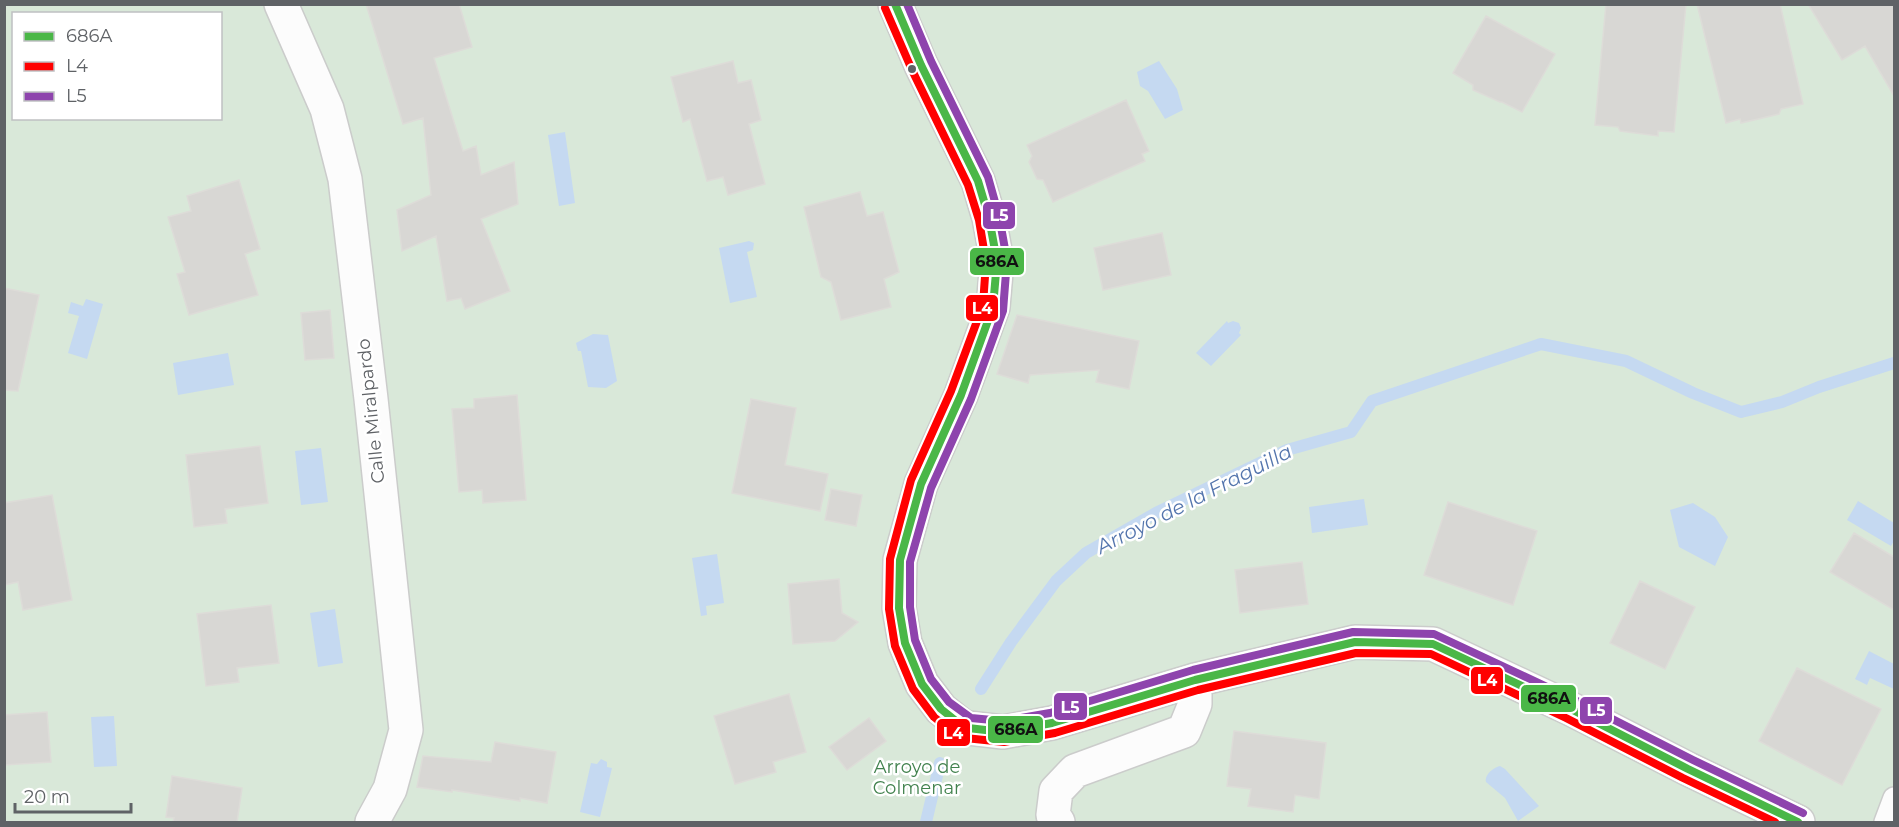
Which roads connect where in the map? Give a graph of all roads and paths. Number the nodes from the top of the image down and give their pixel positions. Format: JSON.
{"nodes":[{"id":1,"x":281,"y":4,"type":"edge"},
{"id":2,"x":895,"y":4,"type":"edge"},
{"id":3,"x":1195,"y":680,"type":"junction"},
{"id":4,"x":1894,"y":798,"type":"edge"},
{"id":5,"x":372,"y":822,"type":"edge"},
{"id":6,"x":1058,"y":822,"type":"edge"},
{"id":7,"x":1798,"y":822,"type":"edge"},
{"id":8,"x":1885,"y":822,"type":"edge"}],
"edges":[{"from":1,"to":5,"type":"street","name":"Calle Miralpardo"},
{"from":2,"to":3,"type":"street"},
{"from":3,"to":6,"type":"street"},
{"from":3,"to":7,"type":"street"},
{"from":4,"to":8,"type":"lane"}]}
